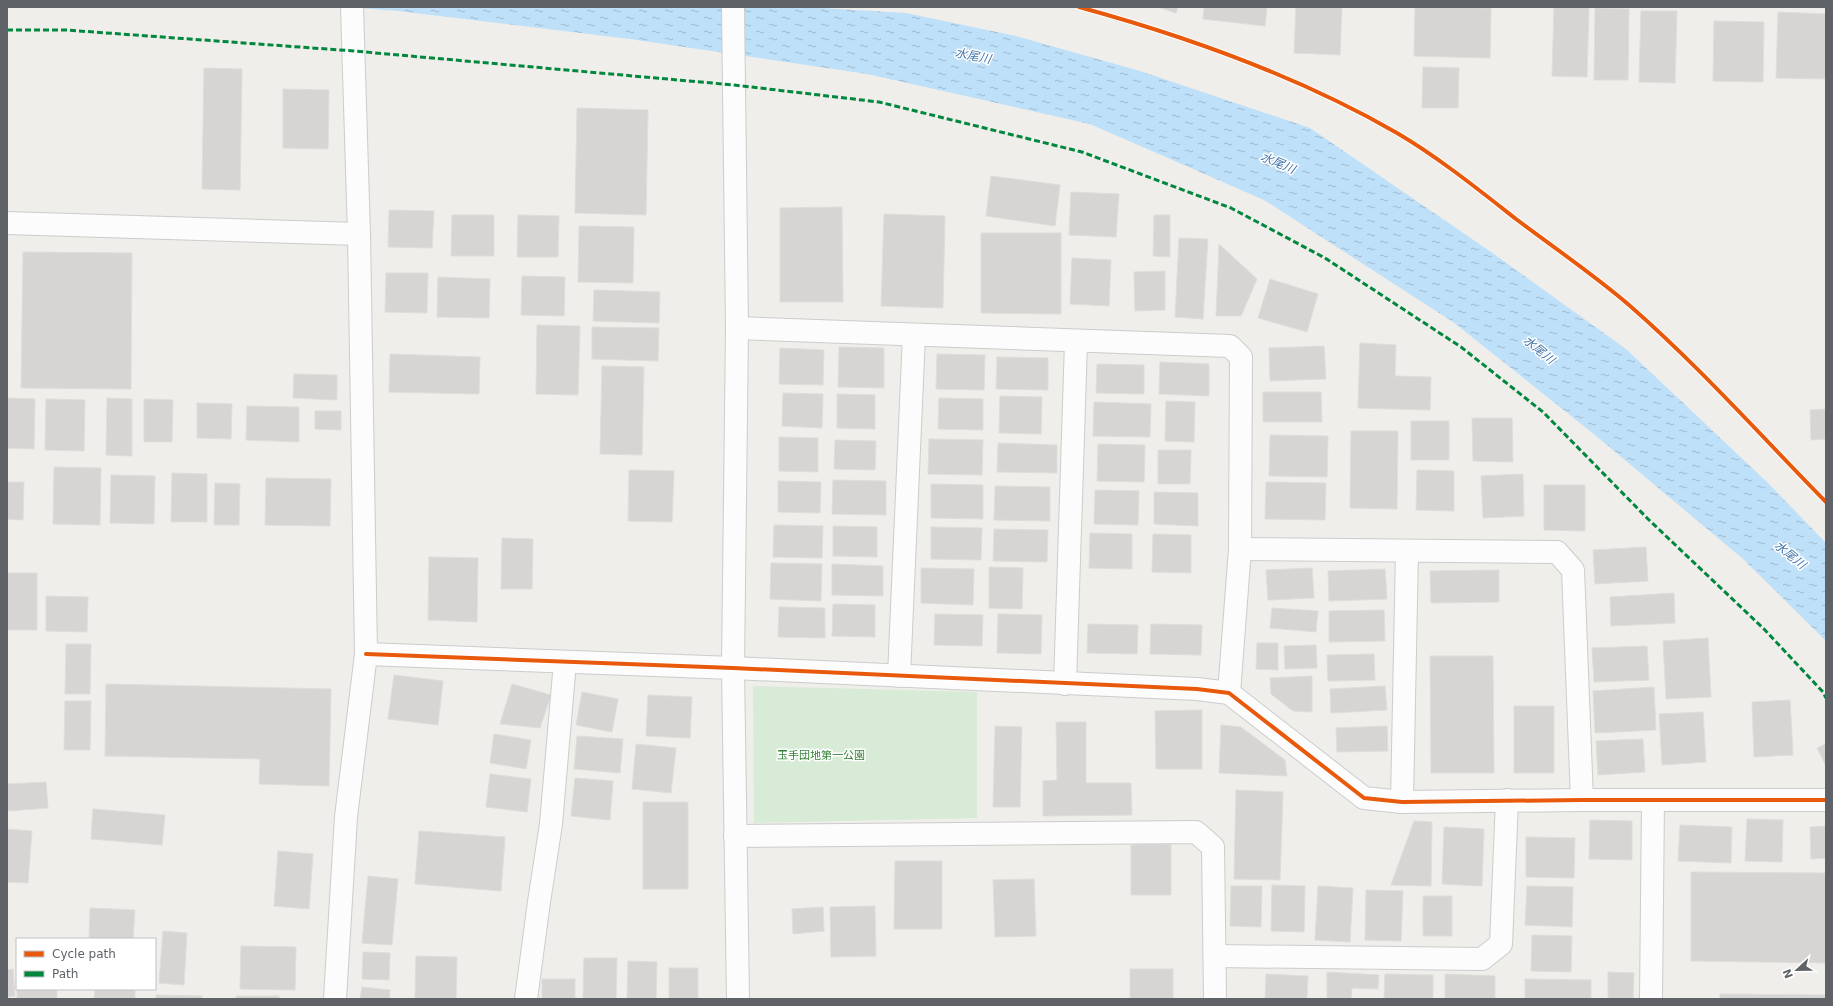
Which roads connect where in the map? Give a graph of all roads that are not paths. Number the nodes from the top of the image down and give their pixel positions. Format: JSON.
{"nodes":[{"id":1,"x":352,"y":7,"type":"edge"},
{"id":2,"x":733,"y":7,"type":"edge"},
{"id":3,"x":7,"y":223,"type":"edge"},
{"id":4,"x":359,"y":234,"type":"junction"},
{"id":5,"x":737,"y":328,"type":"junction"},
{"id":6,"x":914,"y":335,"type":"junction"},
{"id":7,"x":1076,"y":342,"type":"junction"},
{"id":8,"x":1240,"y":548,"type":"junction"},
{"id":9,"x":1407,"y":550,"type":"junction"},
{"id":10,"x":366,"y":654,"type":"junction"},
{"id":11,"x":565,"y":662,"type":"junction"},
{"id":12,"x":733,"y":668,"type":"junction"},
{"id":13,"x":899,"y":676,"type":"junction"},
{"id":14,"x":1065,"y":684,"type":"junction"},
{"id":15,"x":1229,"y":692,"type":"junction"},
{"id":16,"x":1507,"y":800,"type":"junction"},
{"id":17,"x":1582,"y":800,"type":"junction"},
{"id":18,"x":1653,"y":800,"type":"junction"},
{"id":19,"x":1826,"y":800,"type":"edge"},
{"id":20,"x":1402,"y":802,"type":"junction"},
{"id":21,"x":735,"y":836,"type":"junction"},
{"id":22,"x":1216,"y":956,"type":"junction"},
{"id":23,"x":335,"y":999,"type":"edge"},
{"id":24,"x":526,"y":999,"type":"edge"},
{"id":25,"x":738,"y":999,"type":"edge"},
{"id":26,"x":1216,"y":999,"type":"edge"},
{"id":27,"x":1651,"y":999,"type":"edge"}],
"edges":[{"from":1,"to":4,"type":"street"},
{"from":2,"to":5,"type":"street"},
{"from":3,"to":4,"type":"street"},
{"from":4,"to":10,"type":"street"},
{"from":5,"to":6,"type":"street"},
{"from":5,"to":12,"type":"street"},
{"from":6,"to":7,"type":"street"},
{"from":6,"to":13,"type":"street"},
{"from":7,"to":8,"type":"street"},
{"from":7,"to":14,"type":"street"},
{"from":8,"to":9,"type":"street"},
{"from":8,"to":15,"type":"street"},
{"from":9,"to":17,"type":"street"},
{"from":9,"to":20,"type":"street"},
{"from":10,"to":11,"type":"street"},
{"from":10,"to":23,"type":"street"},
{"from":11,"to":12,"type":"street"},
{"from":11,"to":24,"type":"street"},
{"from":12,"to":13,"type":"street"},
{"from":12,"to":21,"type":"street"},
{"from":13,"to":14,"type":"street"},
{"from":14,"to":15,"type":"street"},
{"from":15,"to":20,"type":"street"},
{"from":16,"to":17,"type":"street"},
{"from":16,"to":20,"type":"street"},
{"from":16,"to":22,"type":"street"},
{"from":17,"to":18,"type":"street"},
{"from":18,"to":19,"type":"street"},
{"from":18,"to":27,"type":"street"},
{"from":21,"to":22,"type":"street"},
{"from":21,"to":25,"type":"street"},
{"from":22,"to":26,"type":"street"}]}
